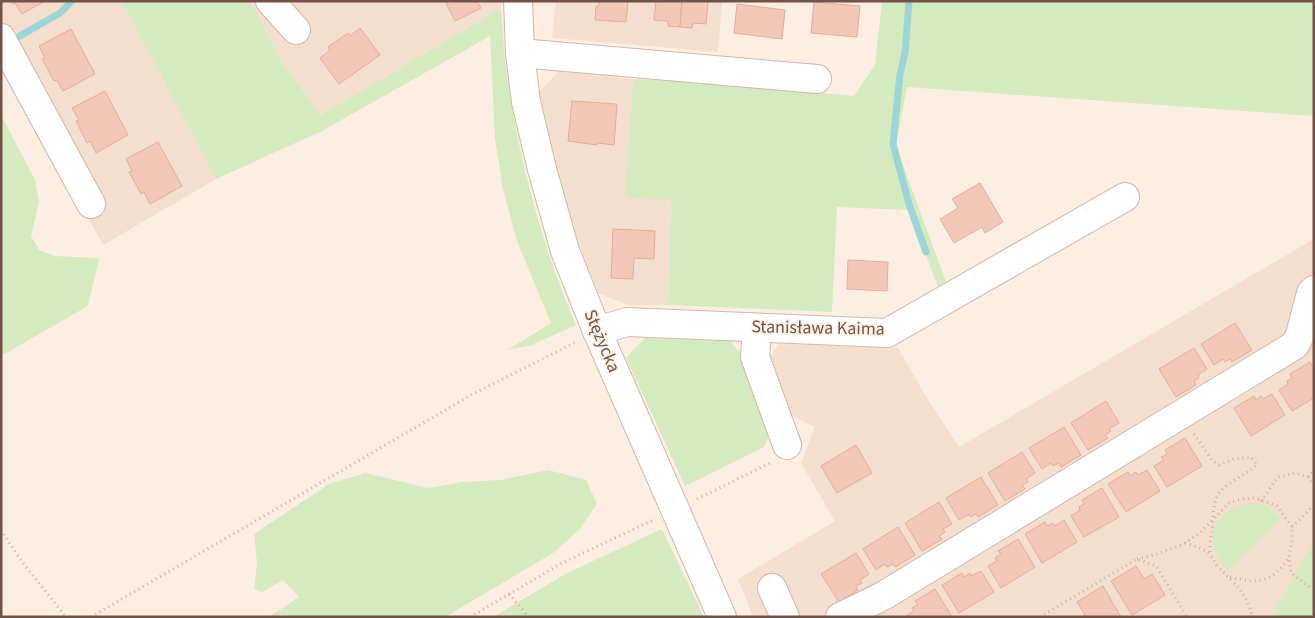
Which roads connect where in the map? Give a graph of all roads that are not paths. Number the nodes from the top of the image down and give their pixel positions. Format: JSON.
{"nodes":[{"id":1,"x":270,"y":1,"type":"edge"},
{"id":2,"x":518,"y":1,"type":"edge"},
{"id":3,"x":296,"y":30,"type":"dead end"},
{"id":4,"x":1,"y":38,"type":"edge"},
{"id":5,"x":520,"y":53,"type":"junction"},
{"id":6,"x":817,"y":79,"type":"dead end"},
{"id":7,"x":1124,"y":197,"type":"dead end"},
{"id":8,"x":91,"y":204,"type":"dead end"},
{"id":9,"x":1314,"y":290,"type":"edge"},
{"id":10,"x":757,"y":328,"type":"junction"},
{"id":11,"x":597,"y":331,"type":"junction"},
{"id":12,"x":1307,"y":337,"type":"edge"},
{"id":13,"x":787,"y":445,"type":"road end"},
{"id":14,"x":772,"y":588,"type":"dead end"},
{"id":15,"x":722,"y":617,"type":"edge"},
{"id":16,"x":785,"y":617,"type":"edge"},
{"id":17,"x":840,"y":617,"type":"edge"}],
"edges":[{"from":1,"to":3,"type":"street"},
{"from":2,"to":5,"type":"street","name":"Stężycka"},
{"from":4,"to":8,"type":"street"},
{"from":5,"to":6,"type":"street"},
{"from":5,"to":11,"type":"street","name":"Stężycka"},
{"from":7,"to":10,"type":"street","name":"Stanisława Kaima"},
{"from":9,"to":12,"type":"street"},
{"from":10,"to":11,"type":"street","name":"Stanisława Kaima"},
{"from":10,"to":13,"type":"street"},
{"from":11,"to":15,"type":"street","name":"Stężycka"},
{"from":12,"to":17,"type":"street"},
{"from":14,"to":16,"type":"street"}]}
